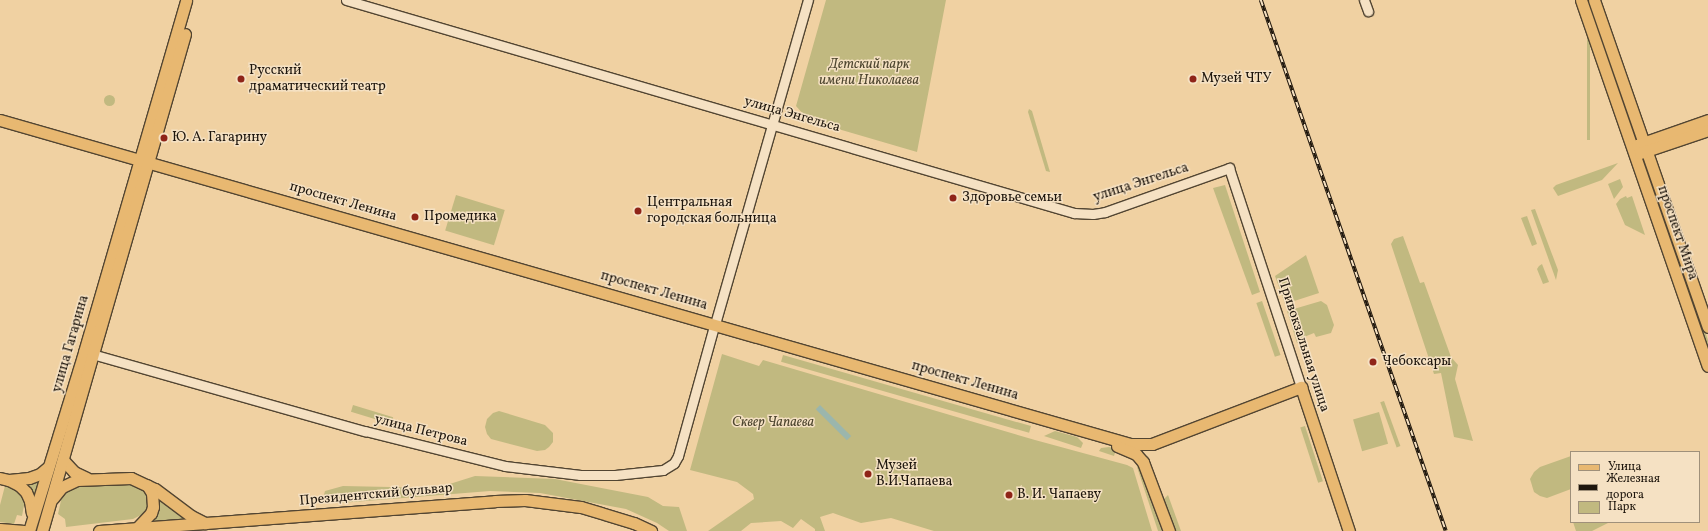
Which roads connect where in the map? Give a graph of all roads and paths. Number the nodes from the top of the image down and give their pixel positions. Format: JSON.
{"nodes":[{"id":1,"x":186,"y":0,"type":"edge"},
{"id":2,"x":194,"y":0,"type":"edge"},
{"id":3,"x":346,"y":0,"type":"edge"},
{"id":4,"x":808,"y":0,"type":"edge"},
{"id":5,"x":1364,"y":0,"type":"edge"},
{"id":6,"x":1580,"y":0,"type":"edge"},
{"id":7,"x":1594,"y":0,"type":"edge"},
{"id":8,"x":1368,"y":11,"type":"dead end"},
{"id":9,"x":0,"y":120,"type":"edge"},
{"id":10,"x":773,"y":124,"type":"junction"},
{"id":11,"x":1708,"y":124,"type":"edge"},
{"id":12,"x":0,"y":126,"type":"edge"},
{"id":13,"x":1645,"y":147,"type":"junction"},
{"id":14,"x":1633,"y":151,"type":"junction"},
{"id":15,"x":143,"y":163,"type":"junction"},
{"id":16,"x":1229,"y":168,"type":"joint"},
{"id":17,"x":1679,"y":245,"type":"junction"},
{"id":18,"x":1667,"y":249,"type":"junction"},
{"id":19,"x":714,"y":327,"type":"junction"},
{"id":20,"x":1708,"y":327,"type":"edge"},
{"id":21,"x":88,"y":353,"type":"junction"},
{"id":22,"x":1708,"y":366,"type":"edge"},
{"id":23,"x":1301,"y":387,"type":"junction"},
{"id":24,"x":1152,"y":444,"type":"junction"},
{"id":25,"x":63,"y":460,"type":"junction"},
{"id":26,"x":1143,"y":462,"type":"junction"},
{"id":27,"x":48,"y":466,"type":"junction"},
{"id":28,"x":87,"y":478,"type":"junction"},
{"id":29,"x":4,"y":479,"type":"edge"},
{"id":30,"x":146,"y":484,"type":"junction"},
{"id":31,"x":50,"y":502,"type":"junction"},
{"id":32,"x":33,"y":516,"type":"junction"},
{"id":33,"x":208,"y":528,"type":"edge"},
{"id":34,"x":4,"y":529,"type":"edge"},
{"id":35,"x":136,"y":529,"type":"junction"},
{"id":36,"x":24,"y":531,"type":"edge"},
{"id":37,"x":29,"y":531,"type":"edge"},
{"id":38,"x":42,"y":531,"type":"edge"},
{"id":39,"x":99,"y":531,"type":"edge"},
{"id":40,"x":193,"y":531,"type":"edge"},
{"id":41,"x":636,"y":531,"type":"edge"},
{"id":42,"x":651,"y":531,"type":"edge"},
{"id":43,"x":1169,"y":531,"type":"edge"},
{"id":44,"x":1349,"y":531,"type":"edge"}],
"edges":[{"from":1,"to":15,"type":"main road","name":"улица Гагарина"},
{"from":2,"to":15,"type":"main road","name":"улица Гагарина"},
{"from":3,"to":10,"type":"street","name":"улица Энгельса"},
{"from":4,"to":10,"type":"street","name":"улица Петрова"},
{"from":5,"to":8,"type":"street"},
{"from":6,"to":14,"type":"main road","name":"проспект Мира"},
{"from":7,"to":13,"type":"main road","name":"проспект Мира"},
{"from":9,"to":15,"type":"main road","name":"проспект Ленина"},
{"from":10,"to":16,"type":"street","name":"улица Энгельса"},
{"from":10,"to":19,"type":"street","name":"улица Петрова"},
{"from":11,"to":13,"type":"main road"},
{"from":12,"to":15,"type":"main road","name":"проспект Ленина"},
{"from":13,"to":14,"type":"main road"},
{"from":13,"to":17,"type":"main road","name":"проспект Мира"},
{"from":14,"to":18,"type":"main road","name":"проспект Мира"},
{"from":15,"to":19,"type":"main road","name":"проспект Ленина"},
{"from":15,"to":21,"type":"main road","name":"улица Гагарина"},
{"from":16,"to":23,"type":"street","name":"Привокзальная улица"},
{"from":17,"to":18,"type":"main road"},
{"from":17,"to":20,"type":"main road","name":"проспект Мира"},
{"from":18,"to":22,"type":"main road","name":"проспект Мира"},
{"from":19,"to":21,"type":"street","name":"улица Петрова"},
{"from":19,"to":24,"type":"main road","name":"проспект Ленина"},
{"from":19,"to":26,"type":"main road","name":"проспект Ленина"},
{"from":21,"to":25,"type":"main road","name":"улица Гагарина"},
{"from":21,"to":27,"type":"main road","name":"улица Гагарина"},
{"from":23,"to":24,"type":"main road","name":"проспект Ленина"},
{"from":23,"to":44,"type":"main road","name":"Привокзальная улица"},
{"from":24,"to":26,"type":"main road"},
{"from":25,"to":28,"type":"main road"},
{"from":25,"to":31,"type":"main road","name":"улица Гагарина"},
{"from":26,"to":43,"type":"main road"},
{"from":27,"to":29,"type":"main road"},
{"from":27,"to":32,"type":"main road","name":"улица Гагарина"},
{"from":28,"to":30,"type":"main road"},
{"from":28,"to":31,"type":"main road"},
{"from":29,"to":32,"type":"main road"},
{"from":30,"to":33,"type":"main road"},
{"from":30,"to":35,"type":"main road"},
{"from":31,"to":38,"type":"main road","name":"улица Гагарина"},
{"from":32,"to":37,"type":"main road","name":"улица Гагарина"},
{"from":33,"to":35,"type":"main road","name":"Президентский бульвар"},
{"from":33,"to":40,"type":"main road","name":"Президентский бульвар"},
{"from":33,"to":41,"type":"main road","name":"Президентский бульвар"},
{"from":33,"to":42,"type":"main road","name":"Президентский бульвар"},
{"from":34,"to":36,"type":"main road"},
{"from":35,"to":39,"type":"main road","name":"Президентский бульвар"}]}
